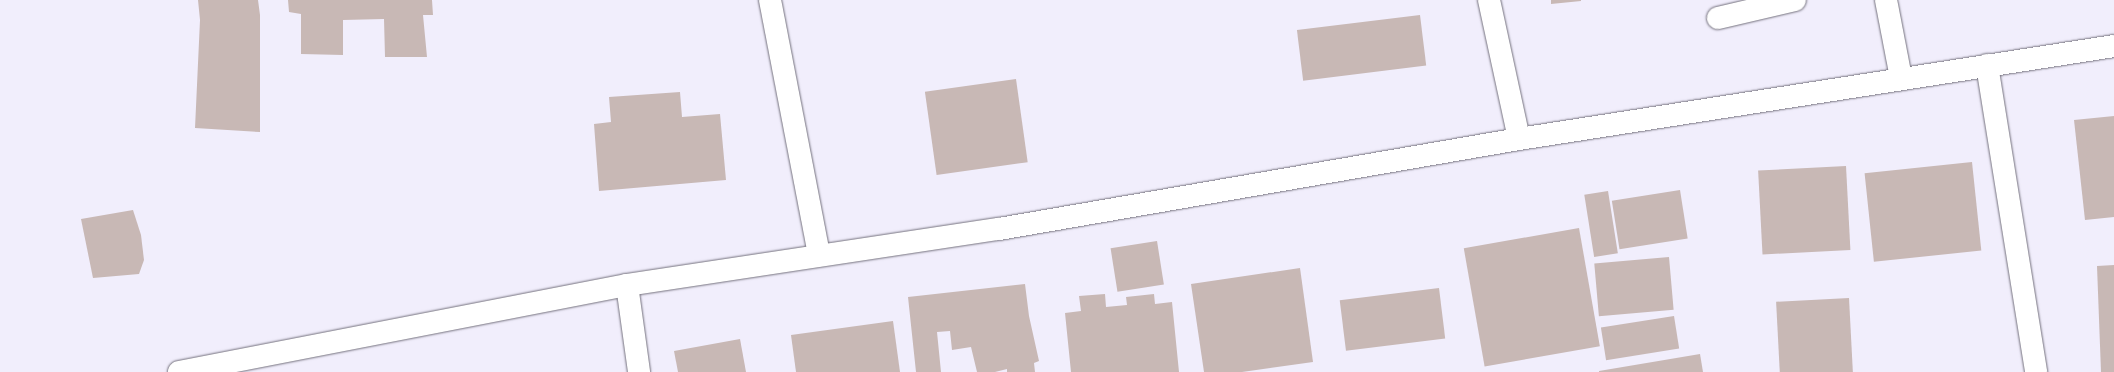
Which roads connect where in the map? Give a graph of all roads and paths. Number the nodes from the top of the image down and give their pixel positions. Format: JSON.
{"nodes":[{"id":1,"x":770,"y":0,"type":"edge"},
{"id":2,"x":1489,"y":0,"type":"edge"},
{"id":3,"x":1795,"y":0,"type":"edge"},
{"id":4,"x":1886,"y":0,"type":"edge"},
{"id":5,"x":1718,"y":18,"type":"dead end"},
{"id":6,"x":2114,"y":46,"type":"edge"},
{"id":7,"x":1987,"y":65,"type":"junction"},
{"id":8,"x":1901,"y":78,"type":"junction"},
{"id":9,"x":1519,"y":139,"type":"junction"},
{"id":10,"x":819,"y":255,"type":"junction"},
{"id":11,"x":627,"y":285,"type":"junction"},
{"id":12,"x":179,"y":372,"type":"edge"},
{"id":13,"x":638,"y":372,"type":"edge"},
{"id":14,"x":2036,"y":372,"type":"edge"}],
"edges":[{"from":1,"to":10,"type":"street"},
{"from":2,"to":9,"type":"street"},
{"from":3,"to":5,"type":"street"},
{"from":4,"to":8,"type":"street"},
{"from":6,"to":7,"type":"street"},
{"from":7,"to":8,"type":"street"},
{"from":7,"to":14,"type":"street"},
{"from":8,"to":9,"type":"street"},
{"from":9,"to":10,"type":"street"},
{"from":10,"to":11,"type":"street"},
{"from":11,"to":12,"type":"street"},
{"from":11,"to":13,"type":"street"}]}
